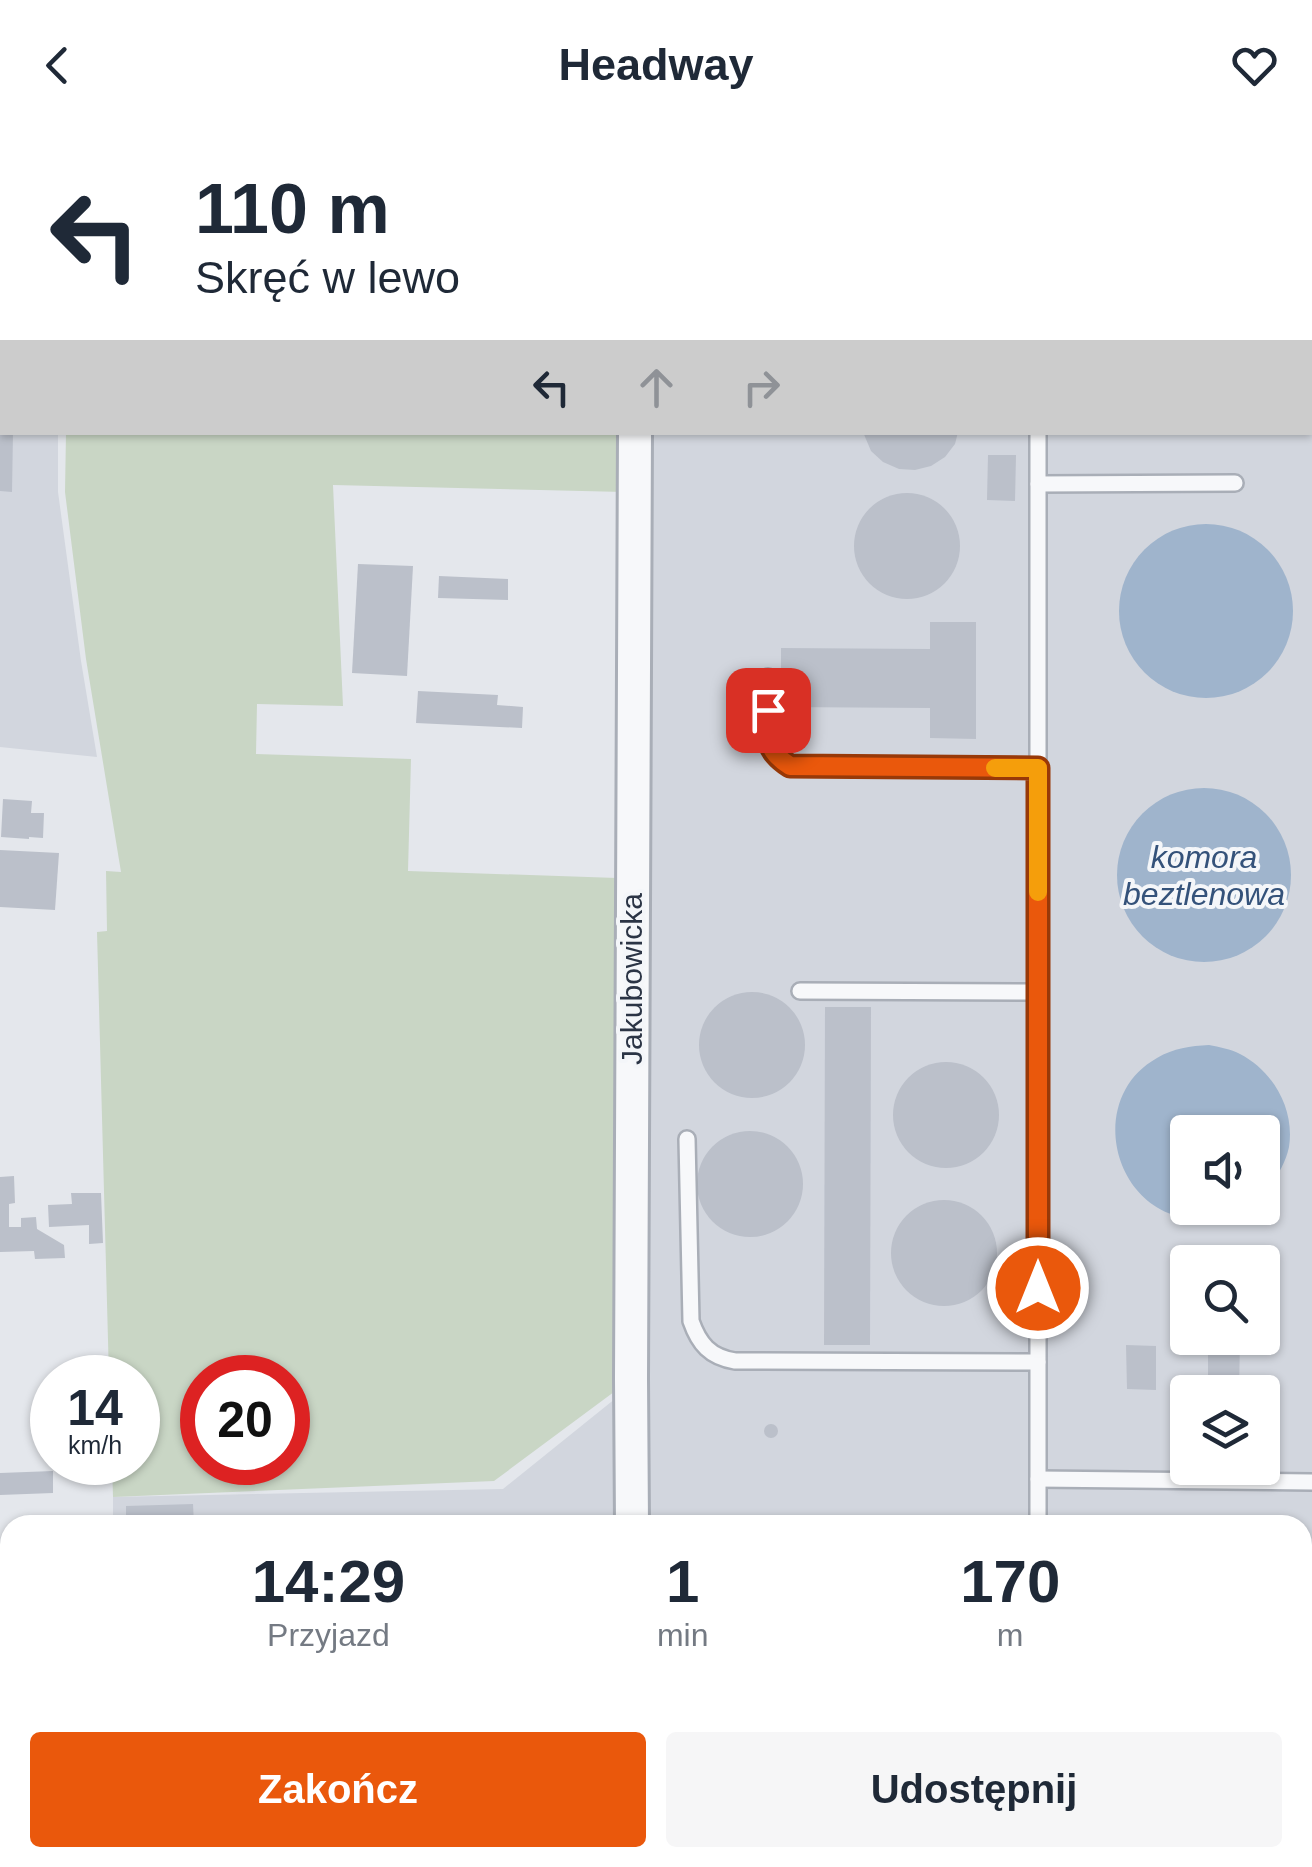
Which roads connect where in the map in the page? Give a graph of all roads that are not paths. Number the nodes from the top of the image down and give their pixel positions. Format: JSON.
{"nodes":[{"id":1,"x":635,"y":435,"type":"edge"},
{"id":2,"x":1038,"y":435,"type":"edge"},
{"id":3,"x":1236,"y":483,"type":"dead end"},
{"id":4,"x":1038,"y":484,"type":"junction"},
{"id":5,"x":768,"y":677,"type":"dead end"},
{"id":6,"x":1038,"y":768,"type":"junction"},
{"id":7,"x":800,"y":991,"type":"dead end"},
{"id":8,"x":1038,"y":992,"type":"junction"},
{"id":9,"x":688,"y":1140,"type":"dead end"},
{"id":10,"x":1038,"y":1362,"type":"junction"},
{"id":11,"x":1038,"y":1479,"type":"junction"},
{"id":12,"x":1312,"y":1482,"type":"edge"},
{"id":13,"x":632,"y":1515,"type":"edge"},
{"id":14,"x":1038,"y":1515,"type":"edge"}],
"edges":[{"from":1,"to":13,"type":"street","name":"Jakubowicka"},
{"from":2,"to":4,"type":"lane"},
{"from":3,"to":4,"type":"lane"},
{"from":4,"to":6,"type":"lane"},
{"from":5,"to":6,"type":"lane"},
{"from":6,"to":8,"type":"lane"},
{"from":7,"to":8,"type":"lane"},
{"from":8,"to":10,"type":"lane"},
{"from":9,"to":10,"type":"lane"},
{"from":10,"to":11,"type":"lane"},
{"from":11,"to":12,"type":"lane"},
{"from":11,"to":14,"type":"lane"}]}
